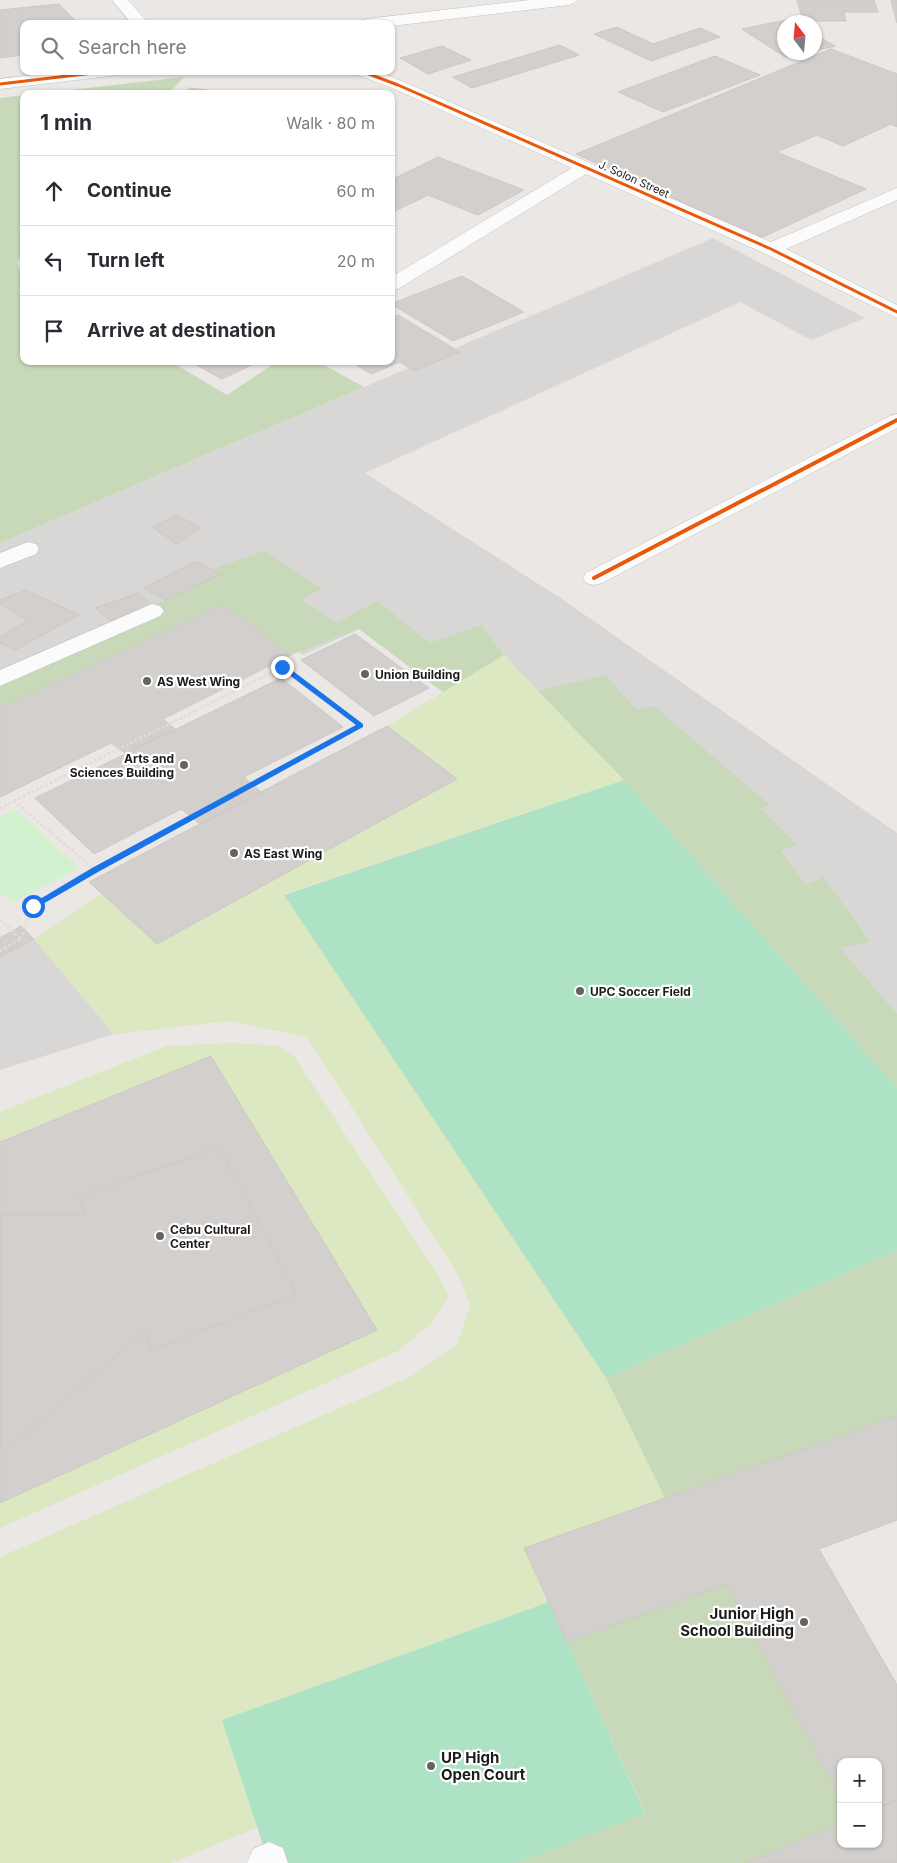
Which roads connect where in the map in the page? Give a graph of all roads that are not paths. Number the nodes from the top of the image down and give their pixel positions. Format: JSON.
{"nodes":[{"id":1,"x":120,"y":0,"type":"edge"},
{"id":2,"x":569,"y":0,"type":"edge"},
{"id":3,"x":138,"y":20,"type":"edge"},
{"id":4,"x":395,"y":21,"type":"edge"},
{"id":5,"x":76,"y":75,"type":"edge"},
{"id":6,"x":368,"y":75,"type":"edge"},
{"id":7,"x":0,"y":84,"type":"edge"},
{"id":8,"x":392,"y":89,"type":"edge"},
{"id":9,"x":395,"y":90,"type":"edge"},
{"id":10,"x":584,"y":168,"type":"junction"},
{"id":11,"x":897,"y":192,"type":"edge"},
{"id":12,"x":771,"y":249,"type":"junction"},
{"id":13,"x":395,"y":284,"type":"edge"},
{"id":14,"x":897,"y":312,"type":"edge"},
{"id":15,"x":897,"y":420,"type":"edge"},
{"id":16,"x":28,"y":549,"type":"dead end"},
{"id":17,"x":0,"y":561,"type":"edge"},
{"id":18,"x":594,"y":578,"type":"dead end"},
{"id":19,"x":152,"y":612,"type":"dead end"},
{"id":20,"x":0,"y":679,"type":"edge"}],
"edges":[{"from":1,"to":3,"type":"street"},
{"from":2,"to":4,"type":"street"},
{"from":5,"to":7,"type":"street"},
{"from":6,"to":8,"type":"street","name":"J. Solon Street"},
{"from":9,"to":10,"type":"street","name":"J. Solon Street"},
{"from":10,"to":12,"type":"street","name":"J. Solon Street"},
{"from":10,"to":13,"type":"street"},
{"from":11,"to":12,"type":"street"},
{"from":12,"to":14,"type":"street","name":"J. Solon Street"},
{"from":15,"to":18,"type":"street"},
{"from":16,"to":17,"type":"street"},
{"from":19,"to":20,"type":"street"}]}
